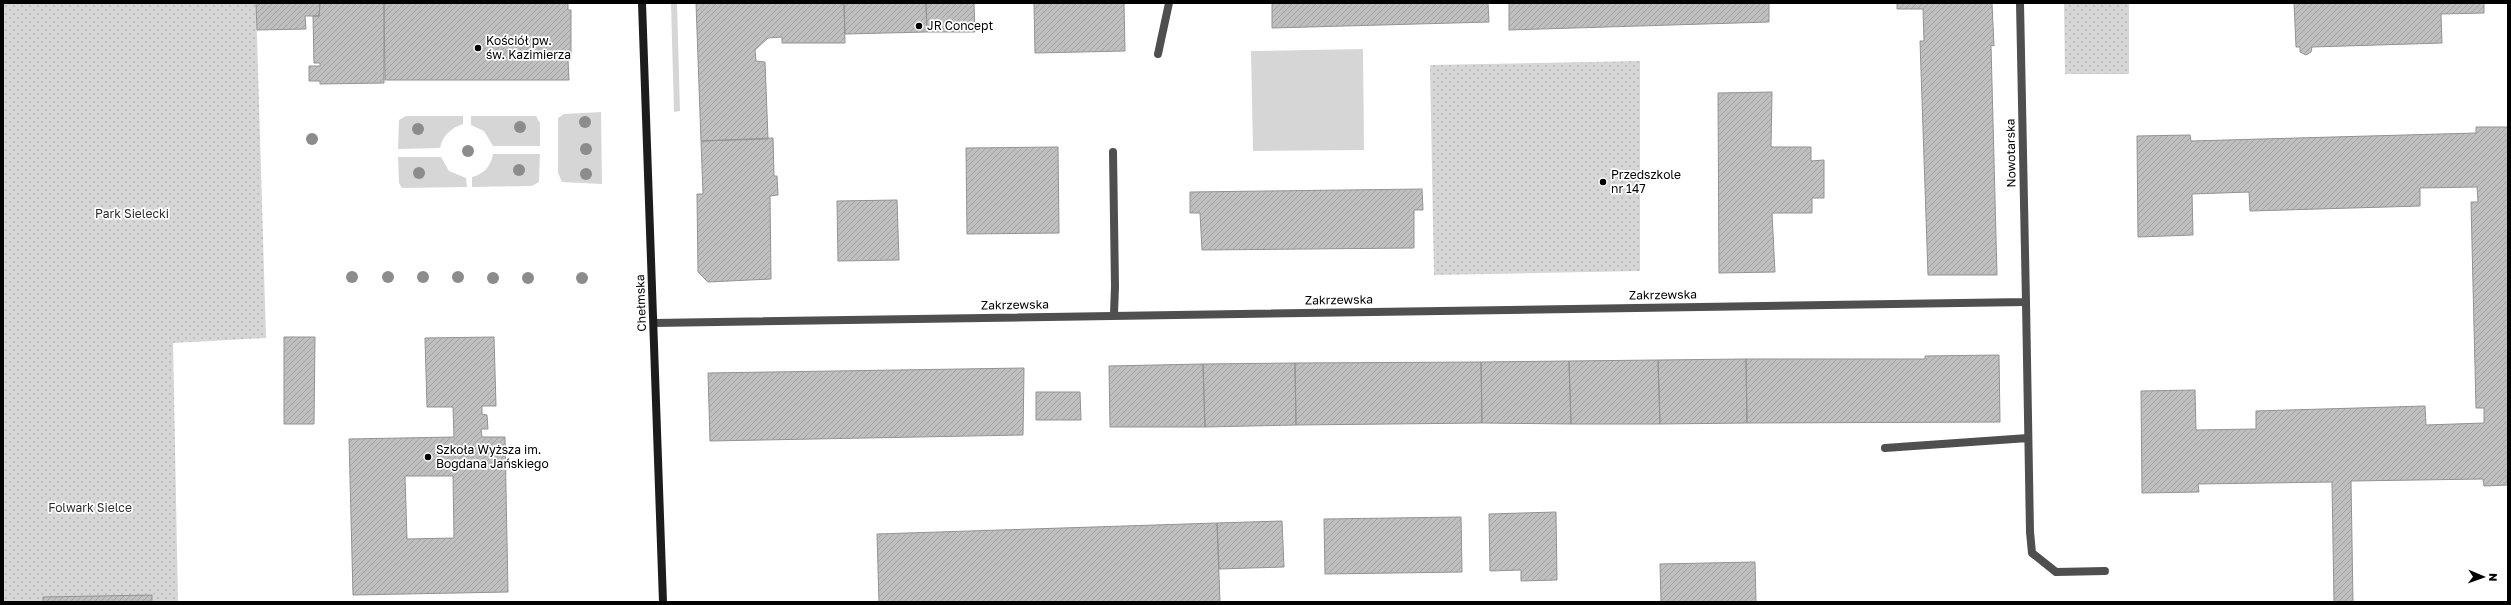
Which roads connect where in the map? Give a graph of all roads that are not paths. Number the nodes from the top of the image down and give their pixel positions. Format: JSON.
{"nodes":[{"id":1,"x":642,"y":3,"type":"edge"},
{"id":2,"x":1169,"y":3,"type":"edge"},
{"id":3,"x":2020,"y":3,"type":"edge"},
{"id":4,"x":1158,"y":54,"type":"dead end"},
{"id":5,"x":1113,"y":152,"type":"dead end"},
{"id":6,"x":2026,"y":302,"type":"junction"},
{"id":7,"x":1114,"y":314,"type":"junction"},
{"id":8,"x":654,"y":323,"type":"junction"},
{"id":9,"x":2028,"y":438,"type":"junction"},
{"id":10,"x":1885,"y":448,"type":"dead end"},
{"id":11,"x":2105,"y":571,"type":"dead end"},
{"id":12,"x":663,"y":602,"type":"edge"}],
"edges":[{"from":1,"to":8,"type":"street","name":"Chełmska"},
{"from":2,"to":4,"type":"street"},
{"from":3,"to":6,"type":"street","name":"Nowotarska"},
{"from":5,"to":7,"type":"street"},
{"from":6,"to":7,"type":"street","name":"Zakrzewska"},
{"from":6,"to":9,"type":"street","name":"Nowotarska"},
{"from":7,"to":8,"type":"street","name":"Zakrzewska"},
{"from":8,"to":12,"type":"street","name":"Chełmska"},
{"from":9,"to":10,"type":"street"},
{"from":9,"to":11,"type":"street","name":"Nowotarska"}]}
